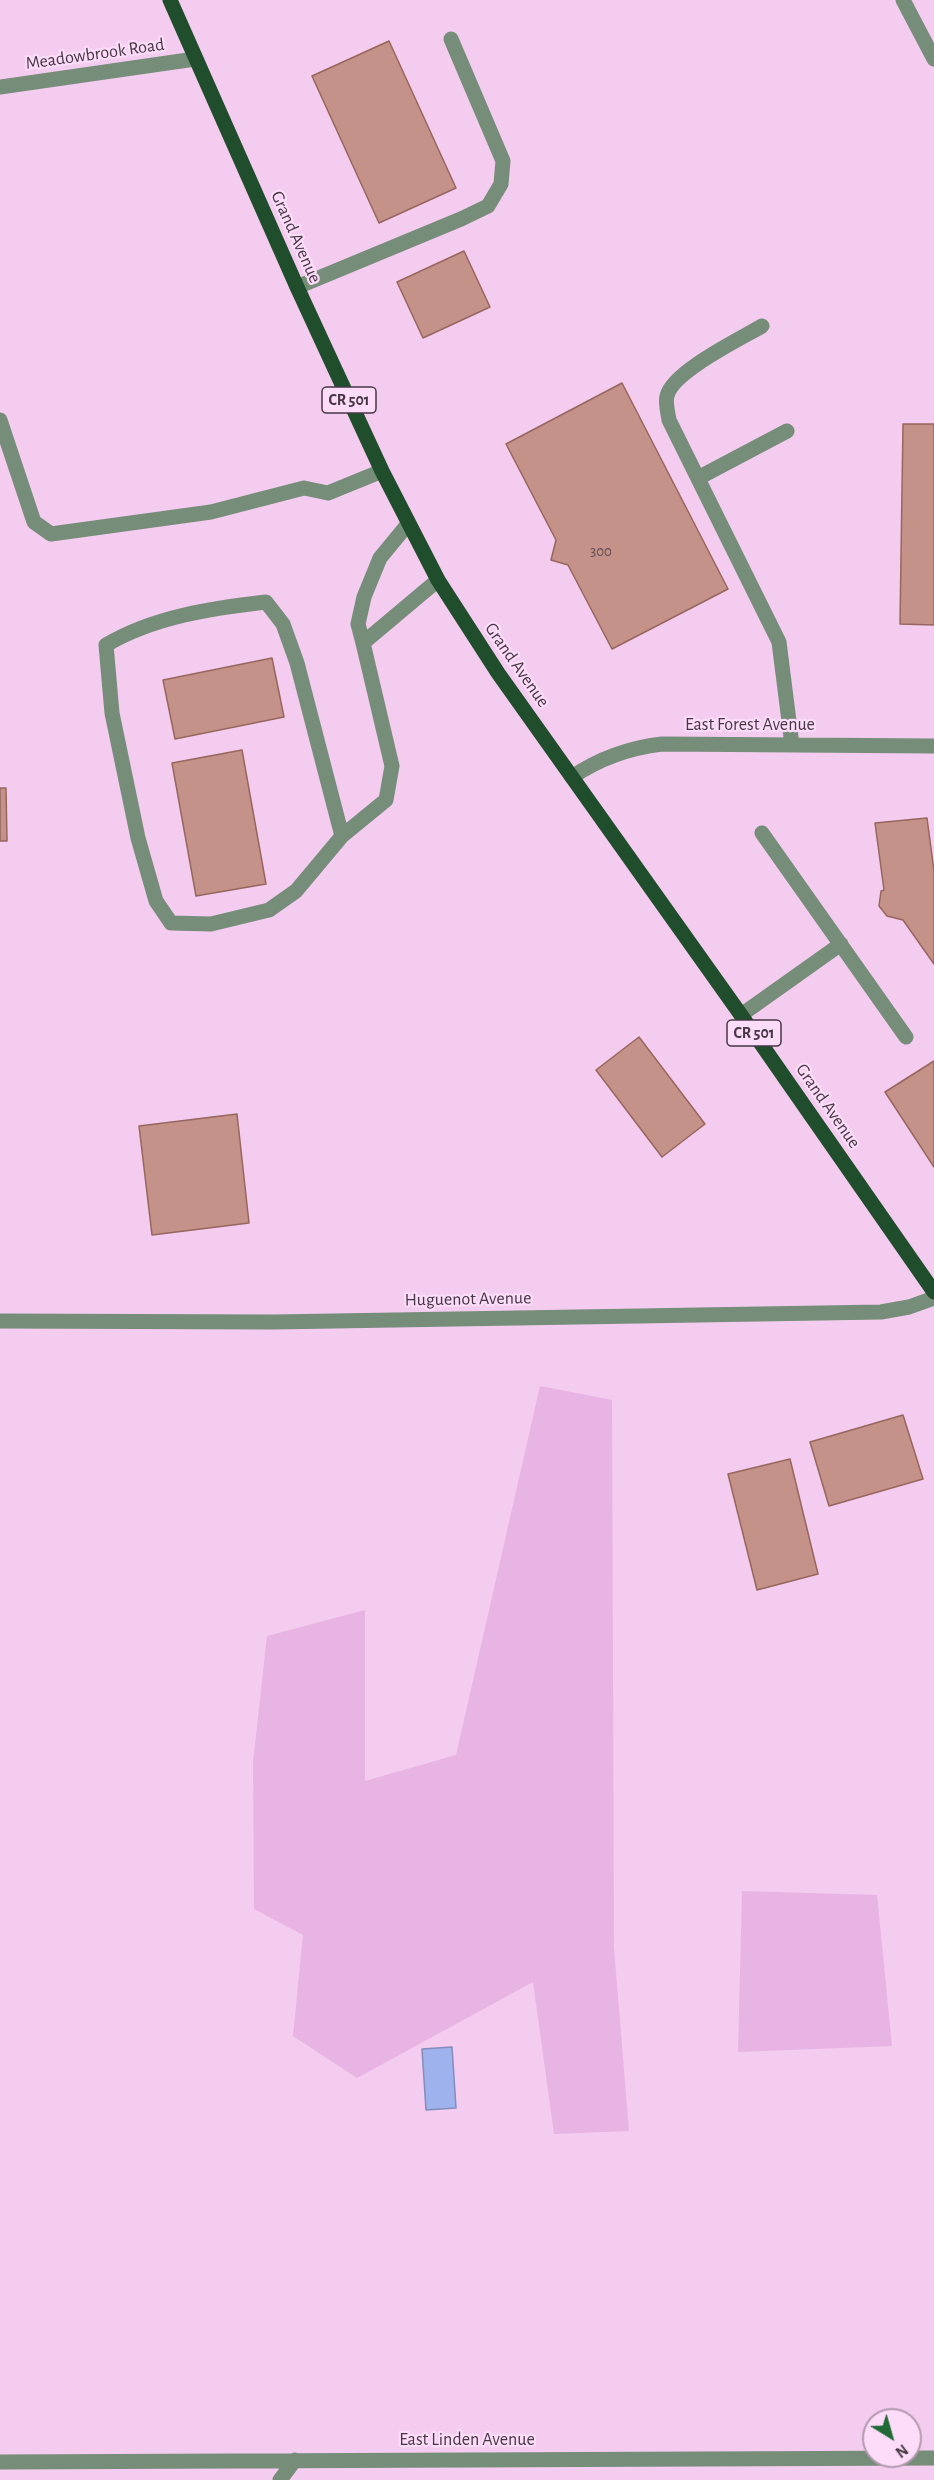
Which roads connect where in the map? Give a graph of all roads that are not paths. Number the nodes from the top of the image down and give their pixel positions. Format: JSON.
{"nodes":[{"id":1,"x":170,"y":0,"type":"edge"},
{"id":2,"x":903,"y":0,"type":"edge"},
{"id":3,"x":451,"y":39,"type":"dead end"},
{"id":4,"x":195,"y":59,"type":"junction"},
{"id":5,"x":934,"y":59,"type":"edge"},
{"id":6,"x":0,"y":87,"type":"edge"},
{"id":7,"x":297,"y":287,"type":"junction"},
{"id":8,"x":762,"y":326,"type":"dead end"},
{"id":9,"x":0,"y":420,"type":"edge"},
{"id":10,"x":787,"y":431,"type":"dead end"},
{"id":11,"x":382,"y":471,"type":"junction"},
{"id":12,"x":698,"y":478,"type":"junction"},
{"id":13,"x":408,"y":524,"type":"junction"},
{"id":14,"x":438,"y":579,"type":"junction"},
{"id":15,"x":363,"y":643,"type":"junction"},
{"id":16,"x":792,"y":745,"type":"junction"},
{"id":17,"x":934,"y":746,"type":"edge"},
{"id":18,"x":572,"y":777,"type":"junction"},
{"id":19,"x":762,"y":833,"type":"dead end"},
{"id":20,"x":342,"y":836,"type":"junction"},
{"id":21,"x":841,"y":945,"type":"junction"},
{"id":22,"x":741,"y":1015,"type":"junction"},
{"id":23,"x":906,"y":1037,"type":"dead end"},
{"id":24,"x":934,"y":1292,"type":"edge"},
{"id":25,"x":934,"y":1298,"type":"edge"},
{"id":26,"x":0,"y":1321,"type":"edge"},
{"id":27,"x":934,"y":2458,"type":"edge"},
{"id":28,"x":295,"y":2460,"type":"junction"},
{"id":29,"x":0,"y":2462,"type":"edge"},
{"id":30,"x":280,"y":2480,"type":"edge"},
{"id":31,"x":297,"y":2480,"type":"edge"}],
"edges":[{"from":1,"to":4,"type":"main road","name":"Grand Avenue","number":"CR 501"},
{"from":2,"to":5,"type":"street"},
{"from":3,"to":7,"type":"street"},
{"from":4,"to":6,"type":"street","name":"Meadowbrook Road"},
{"from":4,"to":7,"type":"main road","name":"Grand Avenue","number":"CR 501"},
{"from":7,"to":11,"type":"main road","name":"Grand Avenue","number":"CR 501"},
{"from":8,"to":12,"type":"street"},
{"from":9,"to":11,"type":"street"},
{"from":10,"to":12,"type":"street"},
{"from":11,"to":13,"type":"main road","name":"Grand Avenue","number":"CR 501"},
{"from":12,"to":16,"type":"street"},
{"from":13,"to":14,"type":"main road","name":"Grand Avenue","number":"CR 501"},
{"from":13,"to":15,"type":"street"},
{"from":14,"to":15,"type":"street"},
{"from":14,"to":18,"type":"main road","name":"Grand Avenue","number":"CR 501"},
{"from":15,"to":20,"type":"street"},
{"from":16,"to":17,"type":"street","name":"East Forest Avenue"},
{"from":16,"to":18,"type":"street","name":"East Forest Avenue"},
{"from":18,"to":22,"type":"main road","name":"Grand Avenue","number":"CR 501"},
{"from":19,"to":21,"type":"street"},
{"from":20,"to":20,"type":"street"},
{"from":21,"to":22,"type":"street"},
{"from":21,"to":23,"type":"street"},
{"from":22,"to":24,"type":"main road","name":"Grand Avenue","number":"CR 501"},
{"from":25,"to":26,"type":"street","name":"Huguenot Avenue"},
{"from":27,"to":28,"type":"street","name":"East Linden Avenue"},
{"from":28,"to":29,"type":"street","name":"East Linden Avenue"},
{"from":28,"to":30,"type":"street"},
{"from":28,"to":31,"type":"street"}]}
